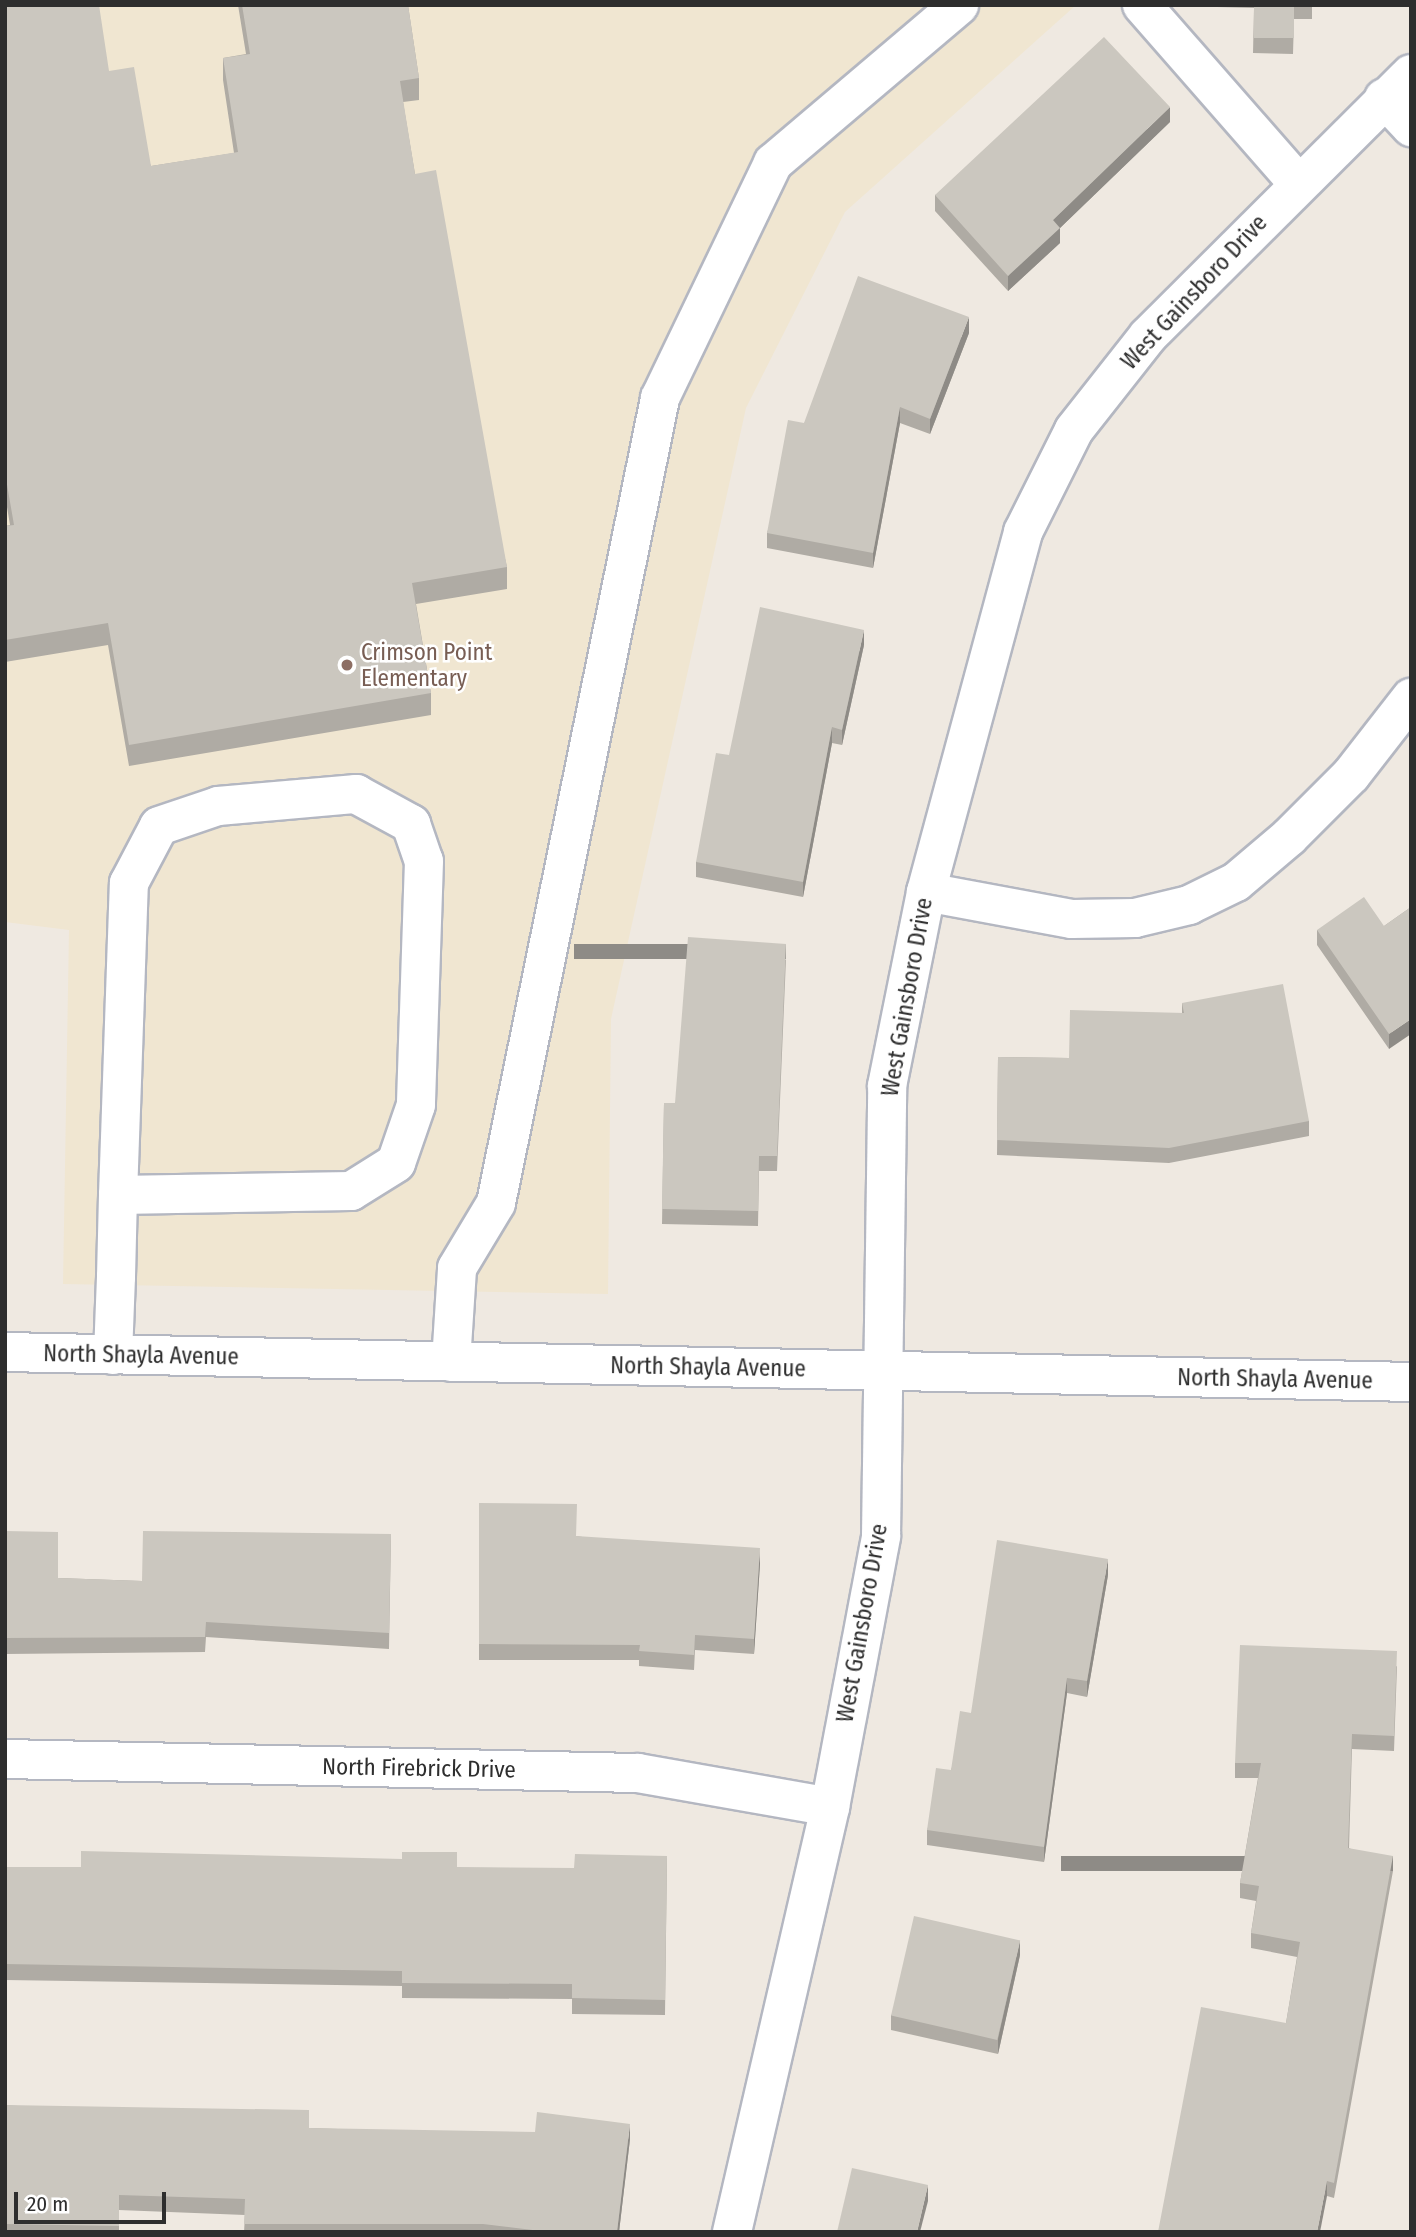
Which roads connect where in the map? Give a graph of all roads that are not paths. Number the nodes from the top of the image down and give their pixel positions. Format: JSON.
{"nodes":[{"id":1,"x":959,"y":5,"type":"edge"},
{"id":2,"x":1142,"y":5,"type":"edge"},
{"id":3,"x":1397,"y":86,"type":"edge"},
{"id":4,"x":1411,"y":127,"type":"edge"},
{"id":5,"x":1297,"y":182,"type":"junction"},
{"id":6,"x":1411,"y":698,"type":"edge"},
{"id":7,"x":926,"y":892,"type":"junction"},
{"id":8,"x":118,"y":1195,"type":"junction"},
{"id":9,"x":5,"y":1352,"type":"edge"},
{"id":10,"x":113,"y":1355,"type":"junction"},
{"id":11,"x":451,"y":1362,"type":"junction"},
{"id":12,"x":883,"y":1371,"type":"junction"},
{"id":13,"x":1411,"y":1382,"type":"edge"},
{"id":14,"x":5,"y":1759,"type":"edge"},
{"id":15,"x":830,"y":1807,"type":"junction"},
{"id":16,"x":732,"y":2232,"type":"edge"}],
"edges":[{"from":1,"to":11,"type":"street"},
{"from":2,"to":5,"type":"street"},
{"from":3,"to":4,"type":"street"},
{"from":3,"to":5,"type":"street","name":"West Gainsboro Drive"},
{"from":5,"to":7,"type":"street","name":"West Gainsboro Drive"},
{"from":6,"to":7,"type":"street"},
{"from":7,"to":12,"type":"street","name":"West Gainsboro Drive"},
{"from":8,"to":8,"type":"street"},
{"from":8,"to":10,"type":"street"},
{"from":9,"to":10,"type":"street","name":"North Shayla Avenue"},
{"from":10,"to":11,"type":"street","name":"North Shayla Avenue"},
{"from":11,"to":12,"type":"street","name":"North Shayla Avenue"},
{"from":12,"to":13,"type":"street","name":"North Shayla Avenue"},
{"from":12,"to":15,"type":"street","name":"West Gainsboro Drive"},
{"from":14,"to":15,"type":"street","name":"North Firebrick Drive"},
{"from":15,"to":16,"type":"street","name":"West Gainsboro Drive"}]}
